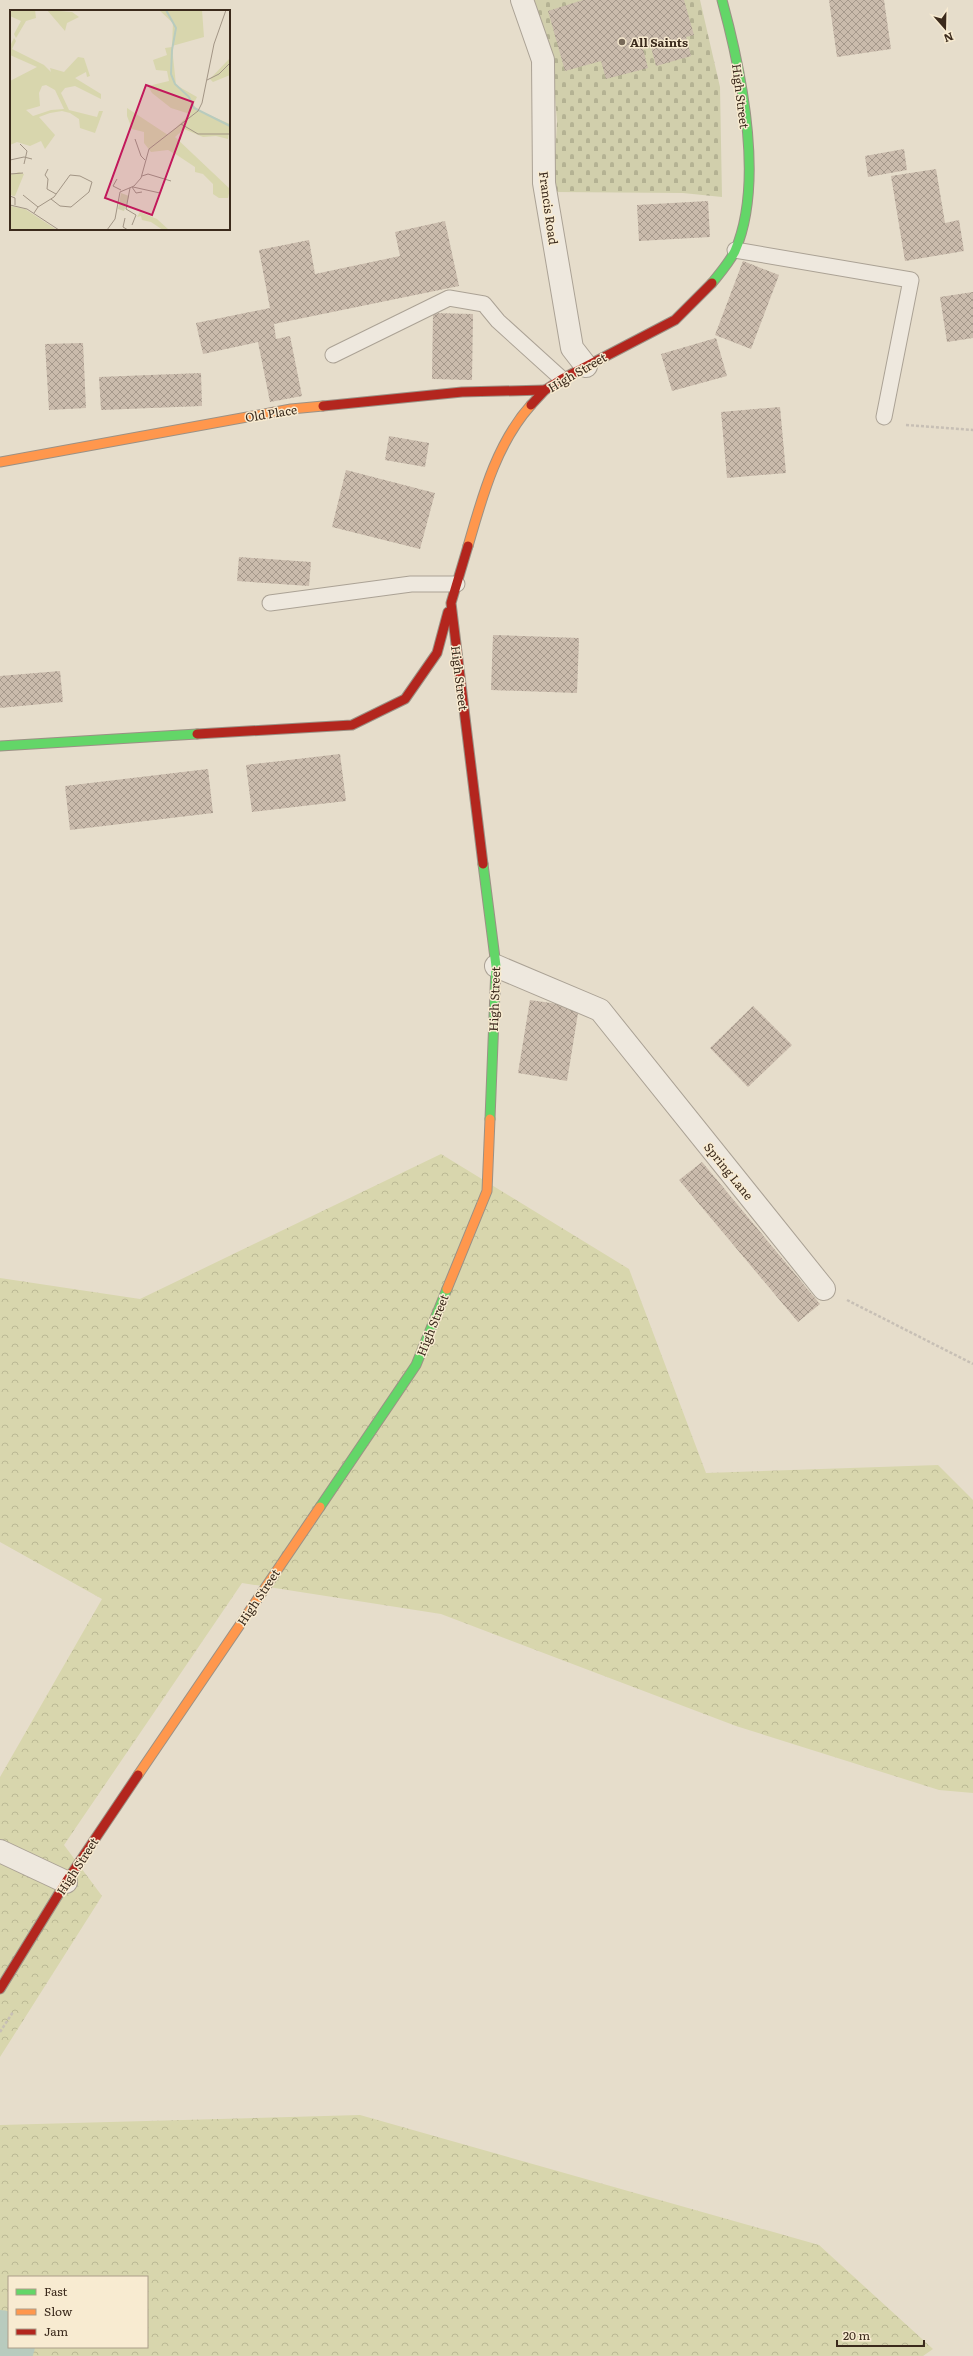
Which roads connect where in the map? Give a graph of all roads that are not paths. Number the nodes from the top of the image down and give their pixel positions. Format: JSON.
{"nodes":[{"id":1,"x":522,"y":0,"type":"edge"},
{"id":2,"x":722,"y":0,"type":"edge"},
{"id":3,"x":735,"y":250,"type":"junction"},
{"id":4,"x":333,"y":355,"type":"dead end"},
{"id":5,"x":586,"y":366,"type":"junction"},
{"id":6,"x":562,"y":379,"type":"junction"},
{"id":7,"x":545,"y":390,"type":"junction"},
{"id":8,"x":884,"y":417,"type":"road end"},
{"id":9,"x":0,"y":462,"type":"edge"},
{"id":10,"x":457,"y":584,"type":"junction"},
{"id":11,"x":270,"y":603,"type":"dead end"},
{"id":12,"x":451,"y":603,"type":"junction"},
{"id":13,"x":0,"y":746,"type":"edge"},
{"id":14,"x":496,"y":966,"type":"junction"},
{"id":15,"x":824,"y":1289,"type":"road end"},
{"id":16,"x":0,"y":1851,"type":"edge"},
{"id":17,"x":66,"y":1882,"type":"junction"},
{"id":18,"x":0,"y":1989,"type":"edge"}],
"edges":[{"from":1,"to":5,"type":"street","name":"Francis Road"},
{"from":2,"to":3,"type":"main road","name":"High Street"},
{"from":3,"to":5,"type":"main road","name":"High Street"},
{"from":3,"to":8,"type":"lane"},
{"from":4,"to":6,"type":"lane"},
{"from":5,"to":6,"type":"main road","name":"High Street"},
{"from":6,"to":7,"type":"main road","name":"High Street"},
{"from":7,"to":9,"type":"main road","name":"Old Place"},
{"from":7,"to":10,"type":"main road","name":"High Street"},
{"from":10,"to":11,"type":"lane"},
{"from":10,"to":12,"type":"main road","name":"High Street"},
{"from":12,"to":13,"type":"main road"},
{"from":12,"to":14,"type":"main road","name":"High Street"},
{"from":14,"to":15,"type":"street","name":"Spring Lane"},
{"from":14,"to":17,"type":"main road","name":"High Street"},
{"from":16,"to":17,"type":"street"},
{"from":17,"to":18,"type":"main road","name":"High Street"}]}
